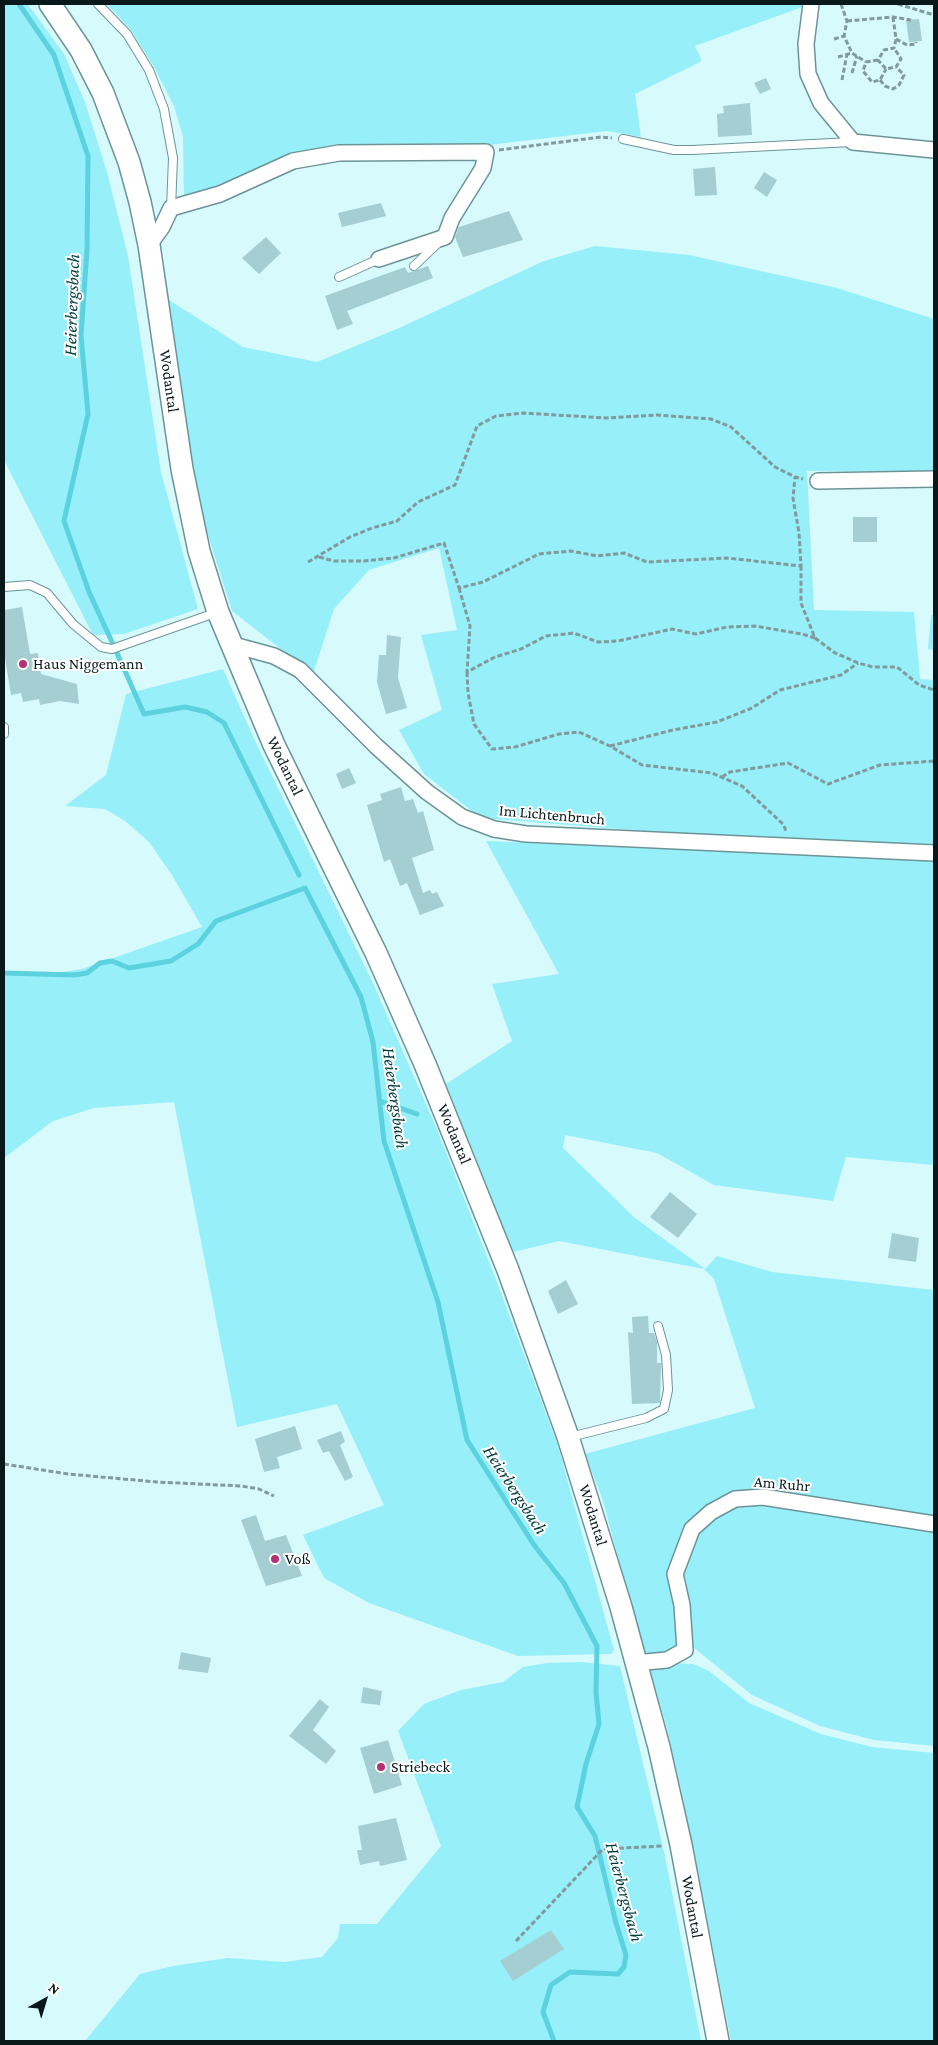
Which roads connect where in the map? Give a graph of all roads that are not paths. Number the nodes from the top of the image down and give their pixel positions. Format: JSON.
{"nodes":[{"id":1,"x":50,"y":4,"type":"edge"},
{"id":2,"x":98,"y":4,"type":"edge"},
{"id":3,"x":811,"y":4,"type":"edge"},
{"id":4,"x":623,"y":139,"type":"road end"},
{"id":5,"x":853,"y":142,"type":"junction"},
{"id":6,"x":934,"y":150,"type":"edge"},
{"id":7,"x":171,"y":208,"type":"junction"},
{"id":8,"x":445,"y":237,"type":"junction"},
{"id":9,"x":149,"y":245,"type":"junction"},
{"id":10,"x":380,"y":259,"type":"joint"},
{"id":11,"x":414,"y":266,"type":"dead end"},
{"id":12,"x":338,"y":277,"type":"dead end"},
{"id":13,"x":934,"y":479,"type":"edge"},
{"id":14,"x":818,"y":481,"type":"road end"},
{"id":15,"x":4,"y":587,"type":"edge"},
{"id":16,"x":218,"y":612,"type":"junction"},
{"id":17,"x":230,"y":644,"type":"junction"},
{"id":18,"x":4,"y":728,"type":"edge"},
{"id":19,"x":4,"y":734,"type":"edge"},
{"id":20,"x":934,"y":853,"type":"edge"},
{"id":21,"x":658,"y":1326,"type":"dead end"},
{"id":22,"x":568,"y":1437,"type":"junction"},
{"id":23,"x":934,"y":1524,"type":"edge"},
{"id":24,"x":635,"y":1663,"type":"junction"},
{"id":25,"x":718,"y":2041,"type":"edge"}],
"edges":[{"from":1,"to":9,"type":"main road","name":"Wodantal"},
{"from":2,"to":7,"type":"lane"},
{"from":3,"to":5,"type":"street"},
{"from":4,"to":5,"type":"lane"},
{"from":5,"to":6,"type":"street"},
{"from":7,"to":8,"type":"street"},
{"from":7,"to":9,"type":"street"},
{"from":8,"to":10,"type":"street"},
{"from":8,"to":11,"type":"lane"},
{"from":9,"to":16,"type":"main road","name":"Wodantal"},
{"from":10,"to":12,"type":"lane"},
{"from":13,"to":14,"type":"street"},
{"from":15,"to":16,"type":"lane"},
{"from":16,"to":17,"type":"main road","name":"Wodantal"},
{"from":17,"to":20,"type":"street","name":"Im Lichtenbruch"},
{"from":17,"to":22,"type":"main road","name":"Wodantal"},
{"from":18,"to":19,"type":"lane"},
{"from":21,"to":22,"type":"lane"},
{"from":22,"to":24,"type":"main road","name":"Wodantal"},
{"from":23,"to":24,"type":"street","name":"Am Ruhr"},
{"from":24,"to":25,"type":"main road","name":"Wodantal"}]}
